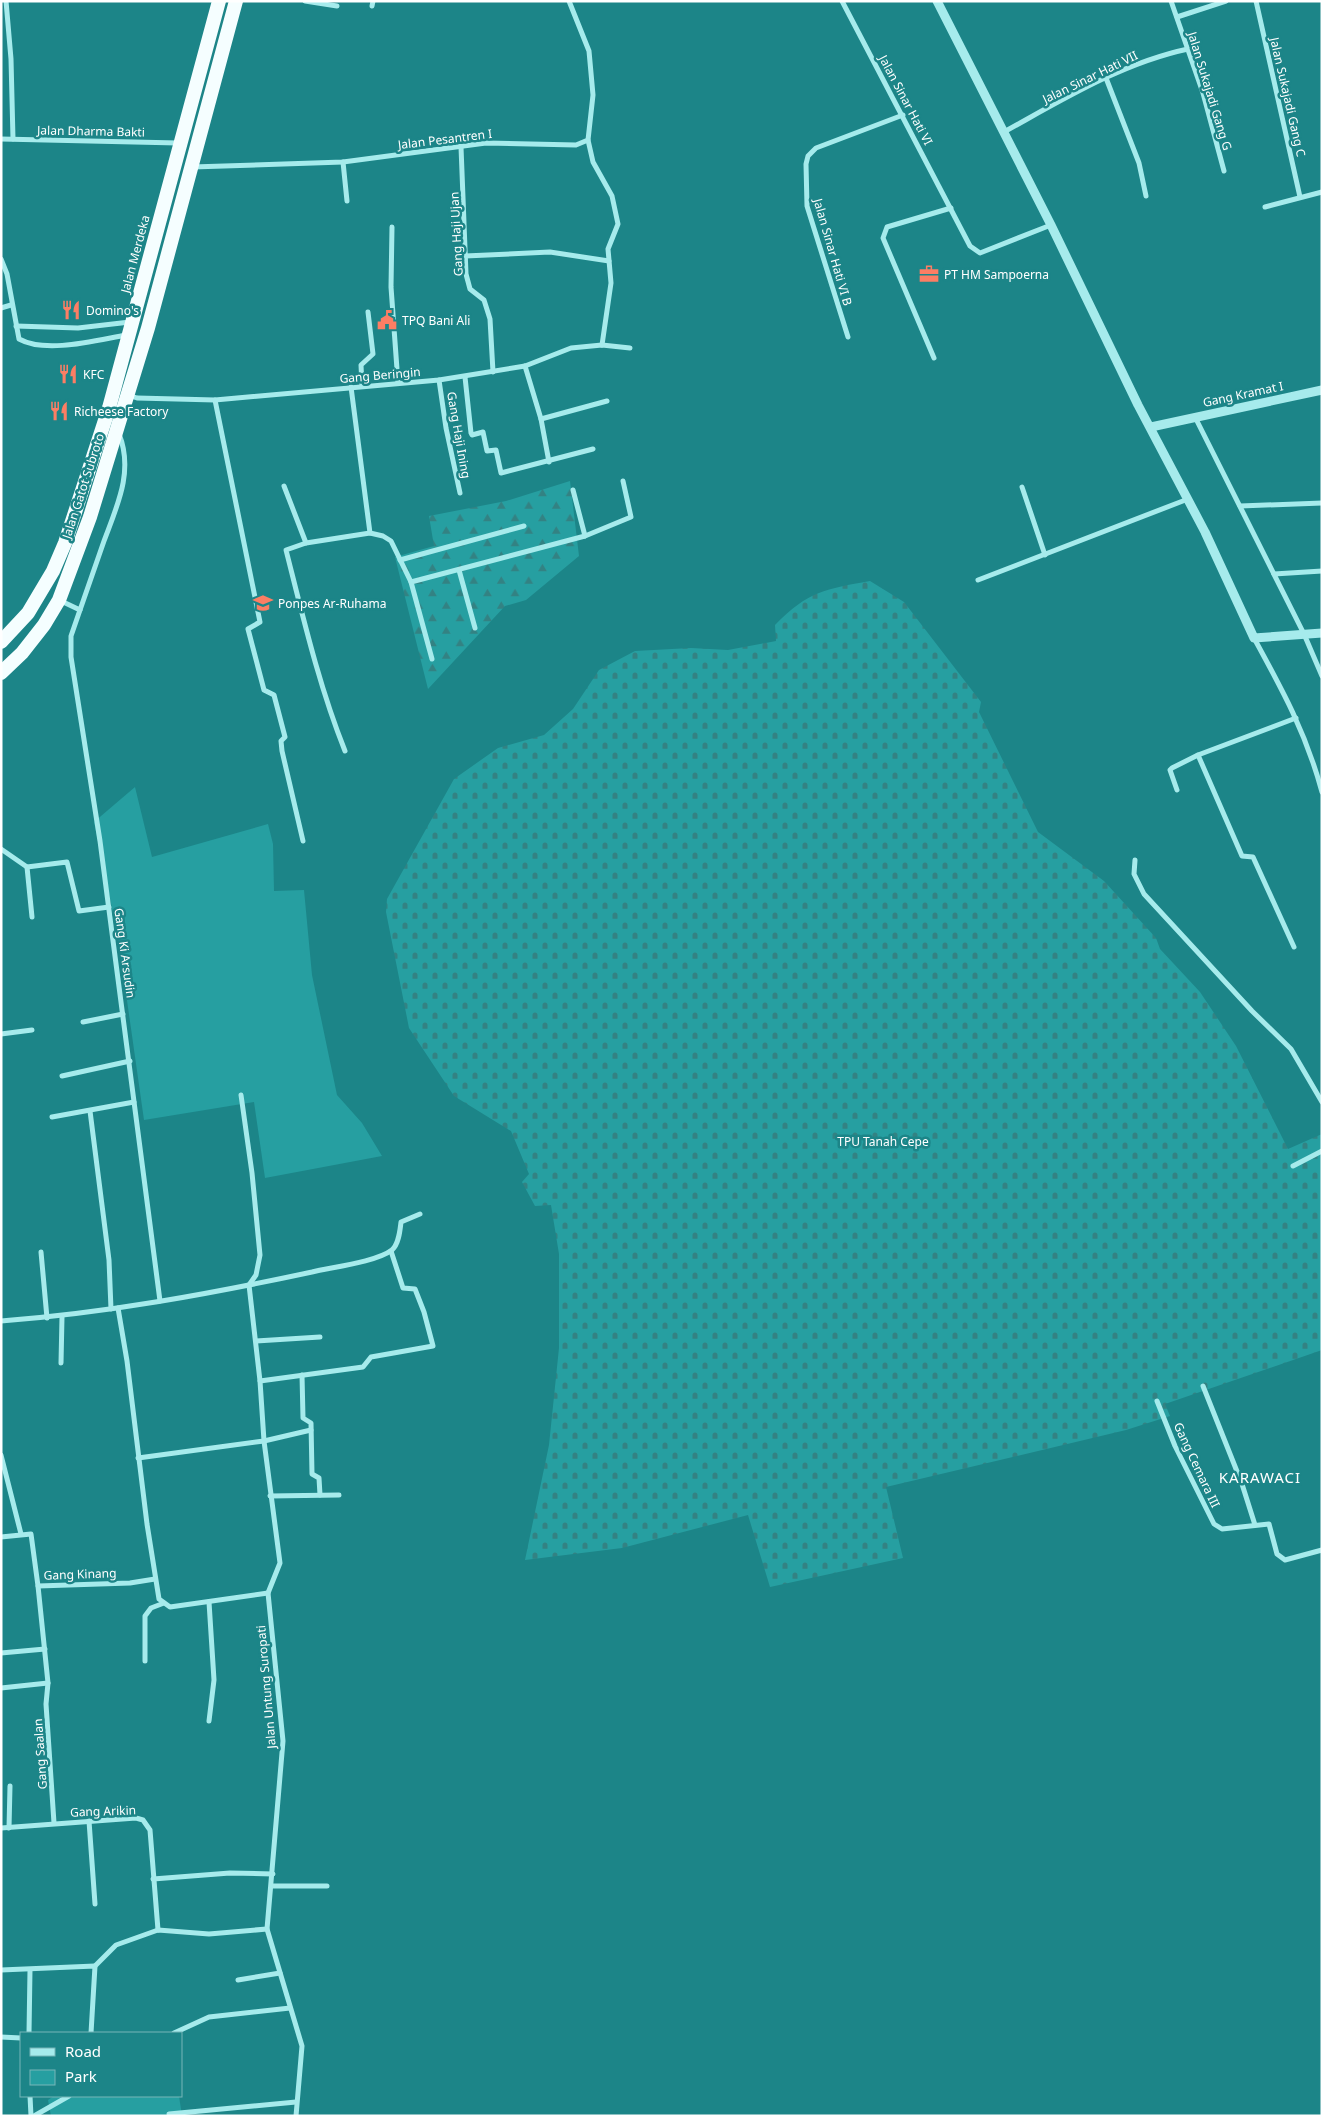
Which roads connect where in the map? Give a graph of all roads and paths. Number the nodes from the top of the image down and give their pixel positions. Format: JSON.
{"nodes":[{"id":1,"x":6,"y":1,"type":"edge"},
{"id":2,"x":219,"y":1,"type":"edge"},
{"id":3,"x":236,"y":1,"type":"edge"},
{"id":4,"x":305,"y":1,"type":"edge"},
{"id":5,"x":569,"y":1,"type":"edge"},
{"id":6,"x":842,"y":1,"type":"edge"},
{"id":7,"x":937,"y":1,"type":"edge"},
{"id":8,"x":1171,"y":1,"type":"edge"},
{"id":9,"x":1226,"y":1,"type":"edge"},
{"id":10,"x":1256,"y":1,"type":"edge"},
{"id":11,"x":337,"y":6,"type":"dead end"},
{"id":12,"x":1177,"y":17,"type":"junction"},
{"id":13,"x":1188,"y":49,"type":"junction"},
{"id":14,"x":1106,"y":78,"type":"junction"},
{"id":15,"x":902,"y":115,"type":"junction"},
{"id":16,"x":1004,"y":132,"type":"junction"},
{"id":17,"x":1,"y":139,"type":"edge"},
{"id":18,"x":13,"y":139,"type":"junction"},
{"id":19,"x":588,"y":140,"type":"junction"},
{"id":20,"x":181,"y":143,"type":"junction"},
{"id":21,"x":461,"y":147,"type":"junction"},
{"id":22,"x":343,"y":162,"type":"junction"},
{"id":23,"x":192,"y":167,"type":"junction"},
{"id":24,"x":1224,"y":170,"type":"dead end"},
{"id":25,"x":1322,"y":192,"type":"edge"},
{"id":26,"x":1146,"y":196,"type":"dead end"},
{"id":27,"x":1300,"y":197,"type":"junction"},
{"id":28,"x":347,"y":201,"type":"dead end"},
{"id":29,"x":1265,"y":207,"type":"dead end"},
{"id":30,"x":951,"y":208,"type":"junction"},
{"id":31,"x":1051,"y":225,"type":"junction"},
{"id":32,"x":392,"y":227,"type":"dead end"},
{"id":33,"x":465,"y":256,"type":"junction"},
{"id":34,"x":1,"y":259,"type":"edge"},
{"id":35,"x":609,"y":260,"type":"junction"},
{"id":36,"x":11,"y":305,"type":"junction"},
{"id":37,"x":1,"y":308,"type":"edge"},
{"id":38,"x":368,"y":312,"type":"dead end"},
{"id":39,"x":16,"y":326,"type":"junction"},
{"id":40,"x":130,"y":328,"type":"junction"},
{"id":41,"x":848,"y":337,"type":"dead end"},
{"id":42,"x":602,"y":345,"type":"junction"},
{"id":43,"x":630,"y":348,"type":"dead end"},
{"id":44,"x":934,"y":358,"type":"dead end"},
{"id":45,"x":526,"y":366,"type":"junction"},
{"id":46,"x":493,"y":372,"type":"junction"},
{"id":47,"x":465,"y":377,"type":"junction"},
{"id":48,"x":439,"y":380,"type":"junction"},
{"id":49,"x":398,"y":383,"type":"junction"},
{"id":50,"x":351,"y":386,"type":"junction"},
{"id":51,"x":362,"y":386,"type":"junction"},
{"id":52,"x":114,"y":389,"type":"junction"},
{"id":53,"x":1322,"y":390,"type":"edge"},
{"id":54,"x":128,"y":395,"type":"junction"},
{"id":55,"x":215,"y":400,"type":"junction"},
{"id":56,"x":607,"y":401,"type":"dead end"},
{"id":57,"x":1195,"y":418,"type":"junction"},
{"id":58,"x":541,"y":419,"type":"junction"},
{"id":59,"x":1151,"y":426,"type":"junction"},
{"id":60,"x":117,"y":431,"type":"junction"},
{"id":61,"x":593,"y":450,"type":"dead end"},
{"id":62,"x":549,"y":462,"type":"junction"},
{"id":63,"x":623,"y":481,"type":"dead end"},
{"id":64,"x":284,"y":486,"type":"dead end"},
{"id":65,"x":1022,"y":487,"type":"dead end"},
{"id":66,"x":573,"y":490,"type":"dead end"},
{"id":67,"x":460,"y":493,"type":"dead end"},
{"id":68,"x":1188,"y":499,"type":"junction"},
{"id":69,"x":1322,"y":503,"type":"edge"},
{"id":70,"x":1240,"y":506,"type":"junction"},
{"id":71,"x":524,"y":526,"type":"dead end"},
{"id":72,"x":370,"y":533,"type":"junction"},
{"id":73,"x":585,"y":536,"type":"junction"},
{"id":74,"x":306,"y":543,"type":"junction"},
{"id":75,"x":1045,"y":555,"type":"junction"},
{"id":76,"x":400,"y":560,"type":"junction"},
{"id":77,"x":459,"y":570,"type":"junction"},
{"id":78,"x":1322,"y":571,"type":"edge"},
{"id":79,"x":1274,"y":574,"type":"junction"},
{"id":80,"x":978,"y":580,"type":"dead end"},
{"id":81,"x":411,"y":582,"type":"junction"},
{"id":82,"x":59,"y":600,"type":"junction"},
{"id":83,"x":80,"y":610,"type":"junction"},
{"id":84,"x":475,"y":628,"type":"dead end"},
{"id":85,"x":1322,"y":633,"type":"edge"},
{"id":86,"x":1304,"y":634,"type":"junction"},
{"id":87,"x":1254,"y":638,"type":"junction"},
{"id":88,"x":1,"y":642,"type":"edge"},
{"id":89,"x":432,"y":659,"type":"dead end"},
{"id":90,"x":1,"y":673,"type":"edge"},
{"id":91,"x":1322,"y":676,"type":"edge"},
{"id":92,"x":1296,"y":718,"type":"junction"},
{"id":93,"x":345,"y":751,"type":"dead end"},
{"id":94,"x":1198,"y":755,"type":"junction"},
{"id":95,"x":1177,"y":790,"type":"dead end"},
{"id":96,"x":1322,"y":792,"type":"edge"},
{"id":97,"x":303,"y":841,"type":"dead end"},
{"id":98,"x":1,"y":849,"type":"edge"},
{"id":99,"x":1135,"y":860,"type":"dead end"},
{"id":100,"x":27,"y":867,"type":"junction"},
{"id":101,"x":109,"y":907,"type":"junction"},
{"id":102,"x":32,"y":917,"type":"dead end"},
{"id":103,"x":1294,"y":947,"type":"dead end"},
{"id":104,"x":123,"y":1014,"type":"junction"},
{"id":105,"x":83,"y":1022,"type":"dead end"},
{"id":106,"x":32,"y":1030,"type":"dead end"},
{"id":107,"x":1,"y":1034,"type":"edge"},
{"id":108,"x":130,"y":1061,"type":"junction"},
{"id":109,"x":62,"y":1076,"type":"dead end"},
{"id":110,"x":241,"y":1095,"type":"dead end"},
{"id":111,"x":134,"y":1102,"type":"junction"},
{"id":112,"x":1322,"y":1102,"type":"edge"},
{"id":113,"x":90,"y":1111,"type":"junction"},
{"id":114,"x":52,"y":1117,"type":"dead end"},
{"id":115,"x":1322,"y":1152,"type":"edge"},
{"id":116,"x":1293,"y":1166,"type":"dead end"},
{"id":117,"x":420,"y":1214,"type":"dead end"},
{"id":118,"x":391,"y":1251,"type":"junction"},
{"id":119,"x":41,"y":1252,"type":"dead end"},
{"id":120,"x":249,"y":1285,"type":"junction"},
{"id":121,"x":160,"y":1301,"type":"junction"},
{"id":122,"x":118,"y":1308,"type":"junction"},
{"id":123,"x":111,"y":1310,"type":"junction"},
{"id":124,"x":62,"y":1317,"type":"junction"},
{"id":125,"x":47,"y":1318,"type":"junction"},
{"id":126,"x":1,"y":1321,"type":"edge"},
{"id":127,"x":320,"y":1337,"type":"dead end"},
{"id":128,"x":256,"y":1341,"type":"junction"},
{"id":129,"x":61,"y":1363,"type":"dead end"},
{"id":130,"x":302,"y":1375,"type":"junction"},
{"id":131,"x":260,"y":1381,"type":"junction"},
{"id":132,"x":1203,"y":1386,"type":"dead end"},
{"id":133,"x":1157,"y":1401,"type":"dead end"},
{"id":134,"x":311,"y":1430,"type":"junction"},
{"id":135,"x":264,"y":1441,"type":"junction"},
{"id":136,"x":1,"y":1455,"type":"edge"},
{"id":137,"x":138,"y":1458,"type":"junction"},
{"id":138,"x":320,"y":1494,"type":"junction"},
{"id":139,"x":339,"y":1495,"type":"dead end"},
{"id":140,"x":270,"y":1496,"type":"junction"},
{"id":141,"x":1255,"y":1526,"type":"junction"},
{"id":142,"x":21,"y":1534,"type":"junction"},
{"id":143,"x":1,"y":1537,"type":"edge"},
{"id":144,"x":1322,"y":1550,"type":"edge"},
{"id":145,"x":155,"y":1579,"type":"junction"},
{"id":146,"x":38,"y":1586,"type":"junction"},
{"id":147,"x":268,"y":1593,"type":"junction"},
{"id":148,"x":209,"y":1602,"type":"junction"},
{"id":149,"x":164,"y":1603,"type":"junction"},
{"id":150,"x":45,"y":1649,"type":"junction"},
{"id":151,"x":1,"y":1653,"type":"edge"},
{"id":152,"x":144,"y":1661,"type":"dead end"},
{"id":153,"x":48,"y":1683,"type":"junction"},
{"id":154,"x":1,"y":1688,"type":"edge"},
{"id":155,"x":209,"y":1721,"type":"dead end"},
{"id":156,"x":10,"y":1786,"type":"dead end"},
{"id":157,"x":89,"y":1821,"type":"junction"},
{"id":158,"x":54,"y":1823,"type":"junction"},
{"id":159,"x":1,"y":1828,"type":"edge"},
{"id":160,"x":9,"y":1828,"type":"junction"},
{"id":161,"x":273,"y":1874,"type":"junction"},
{"id":162,"x":153,"y":1880,"type":"junction"},
{"id":163,"x":272,"y":1886,"type":"junction"},
{"id":164,"x":326,"y":1886,"type":"dead end"},
{"id":165,"x":95,"y":1904,"type":"dead end"},
{"id":166,"x":267,"y":1929,"type":"junction"},
{"id":167,"x":158,"y":1930,"type":"junction"},
{"id":168,"x":95,"y":1966,"type":"junction"},
{"id":169,"x":1,"y":1970,"type":"edge"},
{"id":170,"x":30,"y":1970,"type":"junction"},
{"id":171,"x":280,"y":1973,"type":"junction"},
{"id":172,"x":238,"y":1980,"type":"dead end"},
{"id":173,"x":290,"y":2008,"type":"junction"},
{"id":174,"x":29,"y":2032,"type":"edge"},
{"id":175,"x":91,"y":2032,"type":"edge"},
{"id":176,"x":176,"y":2032,"type":"edge"},
{"id":177,"x":1,"y":2037,"type":"edge"},
{"id":178,"x":20,"y":2038,"type":"edge"},
{"id":179,"x":30,"y":2097,"type":"edge"},
{"id":180,"x":68,"y":2097,"type":"edge"},
{"id":181,"x":296,"y":2102,"type":"junction"},
{"id":182,"x":169,"y":2114,"type":"dead end"},
{"id":183,"x":32,"y":2116,"type":"edge"},
{"id":184,"x":296,"y":2116,"type":"edge"}],
"edges":[{"from":1,"to":18,"type":"street"},
{"from":2,"to":20,"type":"highway","name":"Jalan Merdeka"},
{"from":3,"to":23,"type":"highway","name":"Jalan Gatot Subroto"},
{"from":4,"to":11,"type":"street"},
{"from":5,"to":19,"type":"street"},
{"from":6,"to":15,"type":"street","name":"Jalan Sinar Hati VI"},
{"from":7,"to":16,"type":"street"},
{"from":8,"to":12,"type":"street","name":"Jalan Sukajadi Gang G"},
{"from":9,"to":12,"type":"street"},
{"from":10,"to":27,"type":"street","name":"Jalan Sukajadi Gang C"},
{"from":12,"to":13,"type":"street","name":"Jalan Sukajadi Gang G"},
{"from":13,"to":14,"type":"street","name":"Jalan Sinar Hati VII"},
{"from":13,"to":24,"type":"street","name":"Jalan Sukajadi Gang G"},
{"from":14,"to":16,"type":"street","name":"Jalan Sinar Hati VII"},
{"from":14,"to":26,"type":"street"},
{"from":15,"to":30,"type":"street","name":"Jalan Sinar Hati VI"},
{"from":15,"to":41,"type":"street","name":"Jalan Sinar Hati VI B"},
{"from":16,"to":31,"type":"street"},
{"from":17,"to":18,"type":"street","name":"Jalan Dharma Bakti"},
{"from":18,"to":20,"type":"street","name":"Jalan Dharma Bakti"},
{"from":19,"to":21,"type":"street","name":"Jalan Pesantren I"},
{"from":19,"to":35,"type":"street"},
{"from":20,"to":40,"type":"highway","name":"Jalan Merdeka"},
{"from":21,"to":22,"type":"street","name":"Jalan Pesantren I"},
{"from":21,"to":33,"type":"street","name":"Gang Haji Ujan"},
{"from":22,"to":23,"type":"street","name":"Jalan Pesantren I"},
{"from":22,"to":28,"type":"street"},
{"from":23,"to":54,"type":"highway","name":"Jalan Gatot Subroto"},
{"from":25,"to":27,"type":"street"},
{"from":27,"to":29,"type":"street"},
{"from":30,"to":31,"type":"street","name":"Jalan Sinar Hati VI"},
{"from":30,"to":44,"type":"street"},
{"from":31,"to":59,"type":"street"},
{"from":32,"to":49,"type":"street"},
{"from":33,"to":35,"type":"street"},
{"from":33,"to":46,"type":"street","name":"Gang Haji Ujan"},
{"from":34,"to":36,"type":"street"},
{"from":35,"to":42,"type":"street"},
{"from":36,"to":37,"type":"street"},
{"from":36,"to":39,"type":"street"},
{"from":38,"to":51,"type":"street"},
{"from":39,"to":40,"type":"street"},
{"from":39,"to":40,"type":"street"},
{"from":40,"to":52,"type":"highway","name":"Jalan Merdeka"},
{"from":42,"to":43,"type":"street","name":"Gang Beringin"},
{"from":42,"to":45,"type":"street","name":"Gang Beringin"},
{"from":45,"to":46,"type":"street","name":"Gang Beringin"},
{"from":45,"to":58,"type":"street"},
{"from":46,"to":47,"type":"street","name":"Gang Beringin"},
{"from":47,"to":48,"type":"street","name":"Gang Beringin"},
{"from":47,"to":62,"type":"street"},
{"from":48,"to":49,"type":"street","name":"Gang Beringin"},
{"from":48,"to":67,"type":"street","name":"Gang Haji Ining"},
{"from":49,"to":51,"type":"street","name":"Gang Beringin"},
{"from":50,"to":51,"type":"street","name":"Gang Beringin"},
{"from":50,"to":55,"type":"street","name":"Gang Beringin"},
{"from":50,"to":72,"type":"street"},
{"from":52,"to":54,"type":"highway"},
{"from":52,"to":88,"type":"highway","name":"Jalan Merdeka"},
{"from":53,"to":57,"type":"street","name":"Gang Kramat I"},
{"from":54,"to":55,"type":"street","name":"Gang Beringin"},
{"from":54,"to":60,"type":"highway","name":"Jalan Gatot Subroto"},
{"from":55,"to":97,"type":"street"},
{"from":56,"to":58,"type":"street"},
{"from":57,"to":59,"type":"street","name":"Gang Kramat I"},
{"from":57,"to":70,"type":"street"},
{"from":58,"to":62,"type":"street"},
{"from":59,"to":68,"type":"street"},
{"from":60,"to":82,"type":"highway","name":"Jalan Gatot Subroto"},
{"from":60,"to":83,"type":"street","name":"Gang Ki Arsudin"},
{"from":61,"to":62,"type":"street"},
{"from":63,"to":73,"type":"street"},
{"from":64,"to":74,"type":"street"},
{"from":65,"to":75,"type":"street"},
{"from":66,"to":73,"type":"street"},
{"from":68,"to":75,"type":"street"},
{"from":68,"to":87,"type":"street"},
{"from":69,"to":70,"type":"street"},
{"from":70,"to":79,"type":"street"},
{"from":71,"to":76,"type":"street"},
{"from":72,"to":74,"type":"street"},
{"from":72,"to":76,"type":"street"},
{"from":73,"to":77,"type":"street"},
{"from":74,"to":93,"type":"street"},
{"from":75,"to":80,"type":"street"},
{"from":76,"to":81,"type":"street"},
{"from":77,"to":81,"type":"street"},
{"from":77,"to":84,"type":"street"},
{"from":78,"to":79,"type":"street"},
{"from":79,"to":86,"type":"street"},
{"from":81,"to":89,"type":"street"},
{"from":82,"to":83,"type":"street"},
{"from":82,"to":90,"type":"highway","name":"Jalan Gatot Subroto"},
{"from":83,"to":101,"type":"street","name":"Gang Ki Arsudin"},
{"from":85,"to":86,"type":"street"},
{"from":86,"to":87,"type":"street"},
{"from":86,"to":91,"type":"street"},
{"from":87,"to":92,"type":"street"},
{"from":92,"to":94,"type":"street"},
{"from":92,"to":96,"type":"street"},
{"from":94,"to":95,"type":"street"},
{"from":94,"to":103,"type":"street"},
{"from":98,"to":100,"type":"street"},
{"from":99,"to":112,"type":"street"},
{"from":100,"to":101,"type":"street"},
{"from":100,"to":102,"type":"street"},
{"from":101,"to":104,"type":"street","name":"Gang Ki Arsudin"},
{"from":104,"to":105,"type":"street"},
{"from":104,"to":108,"type":"street","name":"Gang Ki Arsudin"},
{"from":106,"to":107,"type":"street"},
{"from":108,"to":109,"type":"street"},
{"from":108,"to":111,"type":"street","name":"Gang Ki Arsudin"},
{"from":110,"to":120,"type":"street"},
{"from":111,"to":113,"type":"street"},
{"from":111,"to":121,"type":"street","name":"Gang Ki Arsudin"},
{"from":113,"to":114,"type":"street"},
{"from":113,"to":123,"type":"street"},
{"from":115,"to":116,"type":"street"},
{"from":117,"to":118,"type":"street"},
{"from":118,"to":120,"type":"street"},
{"from":118,"to":130,"type":"street"},
{"from":119,"to":125,"type":"street"},
{"from":120,"to":121,"type":"street"},
{"from":120,"to":128,"type":"street","name":"Jalan Untung Suropati"},
{"from":121,"to":122,"type":"street"},
{"from":122,"to":123,"type":"street"},
{"from":122,"to":137,"type":"street"},
{"from":123,"to":124,"type":"street"},
{"from":124,"to":125,"type":"street"},
{"from":124,"to":129,"type":"street"},
{"from":125,"to":126,"type":"street"},
{"from":127,"to":128,"type":"street"},
{"from":128,"to":131,"type":"street","name":"Jalan Untung Suropati"},
{"from":130,"to":131,"type":"street"},
{"from":130,"to":134,"type":"street"},
{"from":131,"to":135,"type":"street","name":"Jalan Untung Suropati"},
{"from":132,"to":141,"type":"street"},
{"from":133,"to":141,"type":"street","name":"Gang Cemara III"},
{"from":134,"to":135,"type":"street"},
{"from":134,"to":138,"type":"street"},
{"from":135,"to":137,"type":"street"},
{"from":135,"to":140,"type":"street","name":"Jalan Untung Suropati"},
{"from":136,"to":142,"type":"street"},
{"from":137,"to":145,"type":"street"},
{"from":138,"to":139,"type":"street"},
{"from":138,"to":140,"type":"street"},
{"from":140,"to":147,"type":"street","name":"Jalan Untung Suropati"},
{"from":141,"to":144,"type":"street"},
{"from":142,"to":143,"type":"street"},
{"from":142,"to":146,"type":"street","name":"Gang Kinang"},
{"from":145,"to":146,"type":"street","name":"Gang Kinang"},
{"from":145,"to":149,"type":"street"},
{"from":146,"to":150,"type":"street","name":"Gang Saalan"},
{"from":147,"to":148,"type":"street"},
{"from":147,"to":161,"type":"street","name":"Jalan Untung Suropati"},
{"from":148,"to":149,"type":"street"},
{"from":148,"to":155,"type":"street"},
{"from":149,"to":152,"type":"street"},
{"from":150,"to":151,"type":"street"},
{"from":150,"to":153,"type":"street","name":"Gang Saalan"},
{"from":153,"to":154,"type":"street"},
{"from":153,"to":158,"type":"street","name":"Gang Saalan"},
{"from":156,"to":160,"type":"street"},
{"from":157,"to":158,"type":"street","name":"Gang Arikin"},
{"from":157,"to":162,"type":"street","name":"Gang Arikin"},
{"from":157,"to":165,"type":"street"},
{"from":158,"to":160,"type":"street","name":"Gang Arikin"},
{"from":159,"to":160,"type":"street","name":"Gang Arikin"},
{"from":161,"to":162,"type":"street"},
{"from":161,"to":163,"type":"street","name":"Jalan Untung Suropati"},
{"from":162,"to":167,"type":"street","name":"Gang Arikin"},
{"from":163,"to":164,"type":"street"},
{"from":163,"to":166,"type":"street","name":"Jalan Untung Suropati"},
{"from":166,"to":167,"type":"street"},
{"from":166,"to":171,"type":"street","name":"Jalan Untung Suropati"},
{"from":167,"to":168,"type":"street"},
{"from":168,"to":170,"type":"street"},
{"from":168,"to":175,"type":"street"},
{"from":169,"to":170,"type":"street"},
{"from":170,"to":174,"type":"street"},
{"from":171,"to":172,"type":"street"},
{"from":171,"to":173,"type":"street","name":"Jalan Untung Suropati"},
{"from":173,"to":176,"type":"street"},
{"from":173,"to":181,"type":"street","name":"Jalan Untung Suropati"},
{"from":177,"to":178,"type":"street"},
{"from":179,"to":183,"type":"street"},
{"from":180,"to":183,"type":"street"},
{"from":181,"to":182,"type":"street"},
{"from":181,"to":184,"type":"street","name":"Jalan Untung Suropati"}]}
